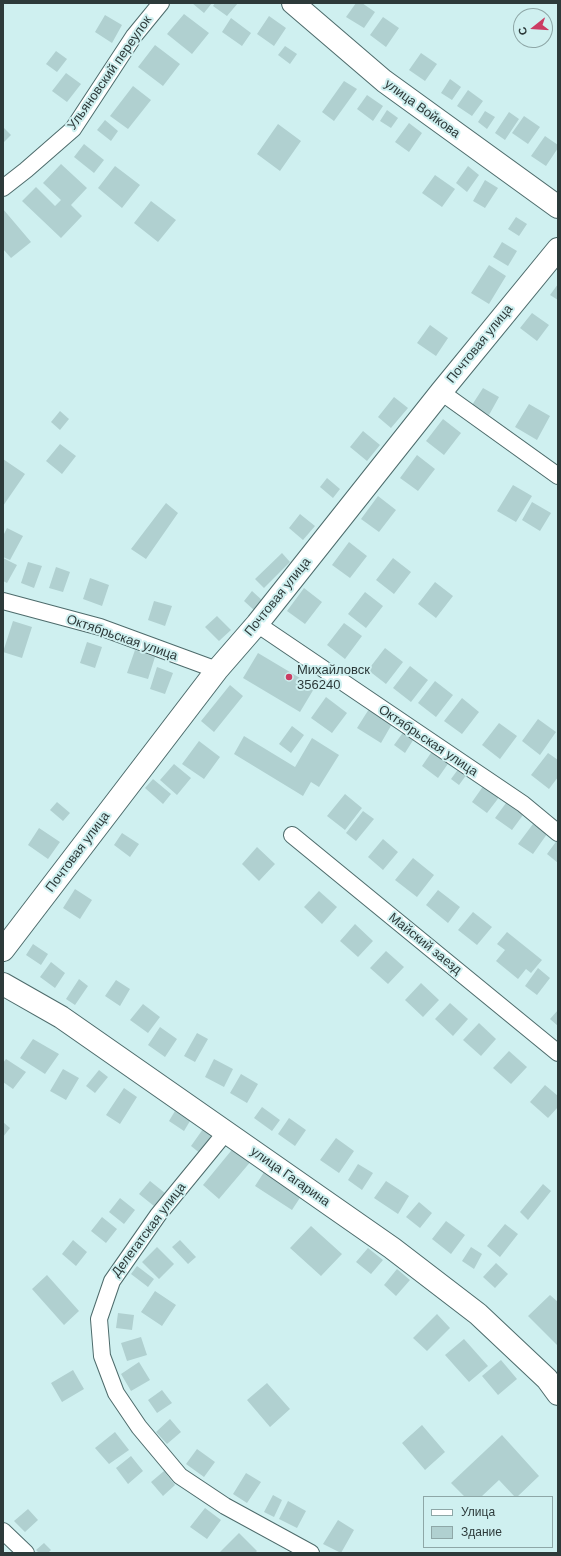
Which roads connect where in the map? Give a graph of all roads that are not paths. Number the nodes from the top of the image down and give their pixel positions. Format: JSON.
{"nodes":[{"id":1,"x":161,"y":3,"type":"edge"},
{"id":2,"x":293,"y":3,"type":"edge"},
{"id":3,"x":3,"y":188,"type":"edge"},
{"id":4,"x":558,"y":207,"type":"edge"},
{"id":5,"x":558,"y":249,"type":"edge"},
{"id":6,"x":441,"y":392,"type":"junction"},
{"id":7,"x":558,"y":476,"type":"edge"},
{"id":8,"x":3,"y":601,"type":"edge"},
{"id":9,"x":257,"y":624,"type":"junction"},
{"id":10,"x":217,"y":670,"type":"junction"},
{"id":11,"x":558,"y":833,"type":"edge"},
{"id":12,"x":292,"y":835,"type":"dead end"},
{"id":13,"x":3,"y":950,"type":"edge"},
{"id":14,"x":3,"y":984,"type":"edge"},
{"id":15,"x":558,"y":1053,"type":"edge"},
{"id":16,"x":226,"y":1132,"type":"junction"},
{"id":17,"x":558,"y":1394,"type":"edge"},
{"id":18,"x":3,"y":1531,"type":"edge"},
{"id":19,"x":26,"y":1553,"type":"edge"},
{"id":20,"x":311,"y":1553,"type":"edge"}],
"edges":[{"from":1,"to":3,"type":"street","name":"Ульяновский переулок"},
{"from":2,"to":4,"type":"main road","name":"улица Войкова"},
{"from":5,"to":6,"type":"main road","name":"Почтовая улица"},
{"from":6,"to":7,"type":"street"},
{"from":6,"to":9,"type":"main road","name":"Почтовая улица"},
{"from":8,"to":10,"type":"street","name":"Октябрьская улица"},
{"from":9,"to":10,"type":"main road","name":"Почтовая улица"},
{"from":9,"to":11,"type":"street","name":"Октябрьская улица"},
{"from":10,"to":13,"type":"main road","name":"Почтовая улица"},
{"from":12,"to":15,"type":"street","name":"Майский заезд"},
{"from":14,"to":16,"type":"main road","name":"улица Гагарина"},
{"from":16,"to":17,"type":"main road","name":"улица Гагарина"},
{"from":16,"to":20,"type":"street","name":"Делегатская улица"},
{"from":18,"to":19,"type":"street"}]}
